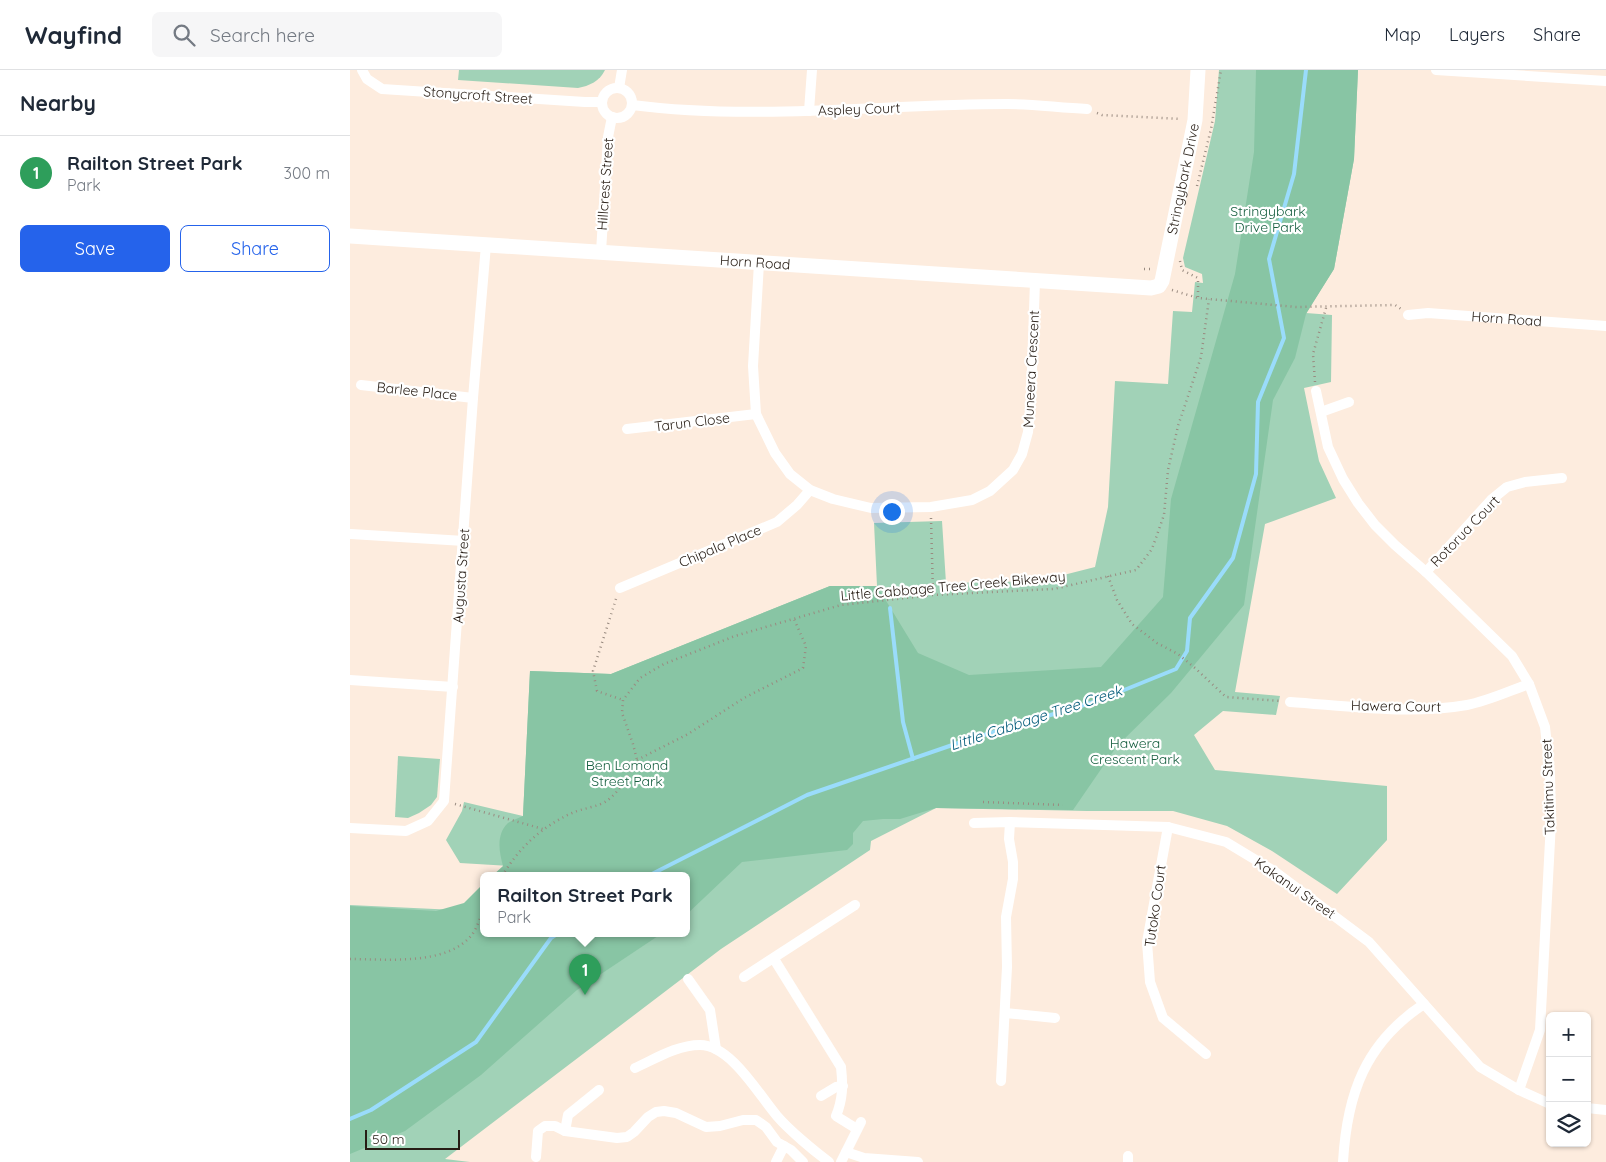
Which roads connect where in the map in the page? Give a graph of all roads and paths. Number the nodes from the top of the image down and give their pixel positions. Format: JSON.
{"nodes":[{"id":1,"x":362,"y":70,"type":"edge"},
{"id":2,"x":622,"y":70,"type":"edge"},
{"id":3,"x":812,"y":70,"type":"edge"},
{"id":4,"x":1198,"y":70,"type":"edge"},
{"id":5,"x":1221,"y":70,"type":"edge"},
{"id":6,"x":1436,"y":70,"type":"edge"},
{"id":7,"x":1606,"y":81,"type":"edge"},
{"id":8,"x":619,"y":88,"type":"junction"},
{"id":9,"x":602,"y":102,"type":"junction"},
{"id":10,"x":632,"y":105,"type":"junction"},
{"id":11,"x":1087,"y":109,"type":"joint"},
{"id":12,"x":809,"y":111,"type":"junction"},
{"id":13,"x":612,"y":117,"type":"junction"},
{"id":14,"x":1195,"y":120,"type":"junction"},
{"id":15,"x":1195,"y":192,"type":"dead end"},
{"id":16,"x":350,"y":236,"type":"edge"},
{"id":17,"x":486,"y":246,"type":"junction"},
{"id":18,"x":601,"y":252,"type":"junction"},
{"id":19,"x":1180,"y":256,"type":"dead end"},
{"id":20,"x":758,"y":263,"type":"junction"},
{"id":21,"x":1035,"y":281,"type":"junction"},
{"id":22,"x":1159,"y":286,"type":"junction"},
{"id":23,"x":1198,"y":298,"type":"junction"},
{"id":24,"x":1209,"y":299,"type":"junction"},
{"id":25,"x":1326,"y":308,"type":"junction"},
{"id":26,"x":1408,"y":314,"type":"joint"},
{"id":27,"x":1606,"y":326,"type":"edge"},
{"id":28,"x":361,"y":385,"type":"dead end"},
{"id":29,"x":1316,"y":391,"type":"joint"},
{"id":30,"x":473,"y":398,"type":"junction"},
{"id":31,"x":1349,"y":402,"type":"dead end"},
{"id":32,"x":1322,"y":412,"type":"junction"},
{"id":33,"x":756,"y":414,"type":"junction"},
{"id":34,"x":628,"y":429,"type":"dead end"},
{"id":35,"x":1562,"y":478,"type":"dead end"},
{"id":36,"x":810,"y":490,"type":"junction"},
{"id":37,"x":931,"y":507,"type":"junction"},
{"id":38,"x":351,"y":534,"type":"dead end"},
{"id":39,"x":464,"y":540,"type":"junction"},
{"id":40,"x":1426,"y":572,"type":"junction"},
{"id":41,"x":1108,"y":576,"type":"junction"},
{"id":42,"x":620,"y":588,"type":"joint"},
{"id":43,"x":933,"y":595,"type":"junction"},
{"id":44,"x":794,"y":619,"type":"junction"},
{"id":45,"x":350,"y":680,"type":"edge"},
{"id":46,"x":1529,"y":684,"type":"junction"},
{"id":47,"x":453,"y":687,"type":"junction"},
{"id":48,"x":623,"y":700,"type":"junction"},
{"id":49,"x":1290,"y":702,"type":"joint"},
{"id":50,"x":637,"y":760,"type":"junction"},
{"id":51,"x":444,"y":801,"type":"junction"},
{"id":52,"x":983,"y":802,"type":"dead end"},
{"id":53,"x":1063,"y":804,"type":"dead end"},
{"id":54,"x":1010,"y":822,"type":"junction"},
{"id":55,"x":974,"y":823,"type":"dead end"},
{"id":56,"x":1168,"y":827,"type":"junction"},
{"id":57,"x":350,"y":828,"type":"edge"},
{"id":58,"x":543,"y":829,"type":"junction"},
{"id":59,"x":505,"y":872,"type":"edge"},
{"id":60,"x":855,"y":905,"type":"dead end"},
{"id":61,"x":480,"y":917,"type":"edge"},
{"id":62,"x":350,"y":959,"type":"edge"},
{"id":63,"x":774,"y":959,"type":"junction"},
{"id":64,"x":744,"y":977,"type":"dead end"},
{"id":65,"x":688,"y":979,"type":"dead end"},
{"id":66,"x":1424,"y":1004,"type":"junction"},
{"id":67,"x":1005,"y":1013,"type":"junction"},
{"id":68,"x":1055,"y":1018,"type":"dead end"},
{"id":69,"x":716,"y":1049,"type":"junction"},
{"id":70,"x":1206,"y":1054,"type":"dead end"},
{"id":71,"x":635,"y":1068,"type":"dead end"},
{"id":72,"x":1001,"y":1081,"type":"dead end"},
{"id":73,"x":843,"y":1086,"type":"junction"},
{"id":74,"x":599,"y":1090,"type":"dead end"},
{"id":75,"x":1519,"y":1090,"type":"junction"},
{"id":76,"x":821,"y":1096,"type":"dead end"},
{"id":77,"x":1546,"y":1102,"type":"edge"},
{"id":78,"x":1591,"y":1108,"type":"edge"},
{"id":79,"x":1606,"y":1110,"type":"edge"},
{"id":80,"x":565,"y":1131,"type":"junction"},
{"id":81,"x":784,"y":1146,"type":"junction"},
{"id":82,"x":846,"y":1152,"type":"junction"},
{"id":83,"x":536,"y":1157,"type":"dead end"},
{"id":84,"x":776,"y":1162,"type":"edge"},
{"id":85,"x":803,"y":1162,"type":"edge"},
{"id":86,"x":829,"y":1162,"type":"edge"},
{"id":87,"x":841,"y":1162,"type":"edge"},
{"id":88,"x":918,"y":1162,"type":"edge"},
{"id":89,"x":1343,"y":1162,"type":"edge"}],
"edges":[{"from":1,"to":9,"type":"street","name":"Stonycroft Street"},
{"from":2,"to":8,"type":"street"},
{"from":3,"to":12,"type":"street"},
{"from":4,"to":14,"type":"street","name":"Stringybark Drive"},
{"from":5,"to":15,"type":"path"},
{"from":6,"to":7,"type":"street"},
{"from":8,"to":9,"type":"street"},
{"from":8,"to":10,"type":"street"},
{"from":9,"to":13,"type":"street"},
{"from":10,"to":12,"type":"street","name":"Aspley Court"},
{"from":10,"to":13,"type":"street"},
{"from":11,"to":12,"type":"street","name":"Aspley Court"},
{"from":11,"to":14,"type":"path"},
{"from":13,"to":18,"type":"street","name":"Hillcrest Street"},
{"from":14,"to":22,"type":"street","name":"Stringybark Drive"},
{"from":16,"to":17,"type":"street","name":"Horn Road"},
{"from":17,"to":18,"type":"street","name":"Horn Road"},
{"from":17,"to":30,"type":"street","name":"Augusta Street"},
{"from":18,"to":20,"type":"street","name":"Horn Road"},
{"from":19,"to":23,"type":"path"},
{"from":20,"to":21,"type":"street","name":"Horn Road"},
{"from":20,"to":33,"type":"street","name":"Muneera Crescent"},
{"from":21,"to":22,"type":"street","name":"Horn Road"},
{"from":21,"to":37,"type":"street","name":"Muneera Crescent"},
{"from":22,"to":23,"type":"path"},
{"from":23,"to":24,"type":"path"},
{"from":24,"to":25,"type":"path"},
{"from":24,"to":41,"type":"path","name":"Little Cabbage Tree Creek Bikeway"},
{"from":25,"to":26,"type":"path"},
{"from":25,"to":29,"type":"path"},
{"from":26,"to":27,"type":"street","name":"Horn Road"},
{"from":28,"to":30,"type":"street","name":"Barlee Place"},
{"from":29,"to":32,"type":"street","name":"Takitimu Street"},
{"from":30,"to":39,"type":"street","name":"Augusta Street"},
{"from":31,"to":32,"type":"street"},
{"from":32,"to":40,"type":"street","name":"Takitimu Street"},
{"from":33,"to":34,"type":"street","name":"Tarun Close"},
{"from":33,"to":36,"type":"street","name":"Muneera Crescent"},
{"from":35,"to":40,"type":"street","name":"Rotorua Court"},
{"from":36,"to":37,"type":"street","name":"Muneera Crescent"},
{"from":36,"to":42,"type":"street","name":"Chipala Place"},
{"from":37,"to":43,"type":"path"},
{"from":38,"to":39,"type":"street"},
{"from":39,"to":47,"type":"street","name":"Augusta Street"},
{"from":40,"to":46,"type":"street","name":"Takitimu Street"},
{"from":41,"to":43,"type":"path","name":"Little Cabbage Tree Creek Bikeway"},
{"from":41,"to":49,"type":"path"},
{"from":42,"to":48,"type":"path"},
{"from":43,"to":44,"type":"path","name":"Little Cabbage Tree Creek Bikeway"},
{"from":44,"to":48,"type":"path","name":"Little Cabbage Tree Creek Bikeway"},
{"from":44,"to":50,"type":"path"},
{"from":45,"to":47,"type":"street"},
{"from":46,"to":49,"type":"street","name":"Hawera Court"},
{"from":46,"to":75,"type":"street","name":"Takitimu Street"},
{"from":47,"to":51,"type":"street","name":"Augusta Street"},
{"from":48,"to":50,"type":"path"},
{"from":50,"to":58,"type":"path"},
{"from":51,"to":57,"type":"street"},
{"from":51,"to":58,"type":"path"},
{"from":52,"to":53,"type":"path"},
{"from":54,"to":55,"type":"street","name":"Kakanui Street"},
{"from":54,"to":56,"type":"street","name":"Kakanui Street"},
{"from":54,"to":67,"type":"street"},
{"from":56,"to":66,"type":"street","name":"Kakanui Street"},
{"from":56,"to":70,"type":"street","name":"Tutoko Court"},
{"from":58,"to":59,"type":"path"},
{"from":60,"to":63,"type":"street"},
{"from":61,"to":62,"type":"path"},
{"from":63,"to":64,"type":"street"},
{"from":63,"to":73,"type":"street"},
{"from":65,"to":69,"type":"street"},
{"from":66,"to":75,"type":"street","name":"Kakanui Street"},
{"from":66,"to":89,"type":"street"},
{"from":67,"to":68,"type":"street"},
{"from":67,"to":72,"type":"street"},
{"from":69,"to":71,"type":"street"},
{"from":69,"to":86,"type":"street"},
{"from":73,"to":76,"type":"street"},
{"from":73,"to":82,"type":"street"},
{"from":74,"to":80,"type":"street"},
{"from":75,"to":77,"type":"street","name":"Kakanui Street"},
{"from":78,"to":79,"type":"street"},
{"from":80,"to":81,"type":"street"},
{"from":80,"to":83,"type":"street"},
{"from":81,"to":84,"type":"street"},
{"from":81,"to":85,"type":"street"},
{"from":82,"to":87,"type":"street"},
{"from":82,"to":88,"type":"street"}]}
